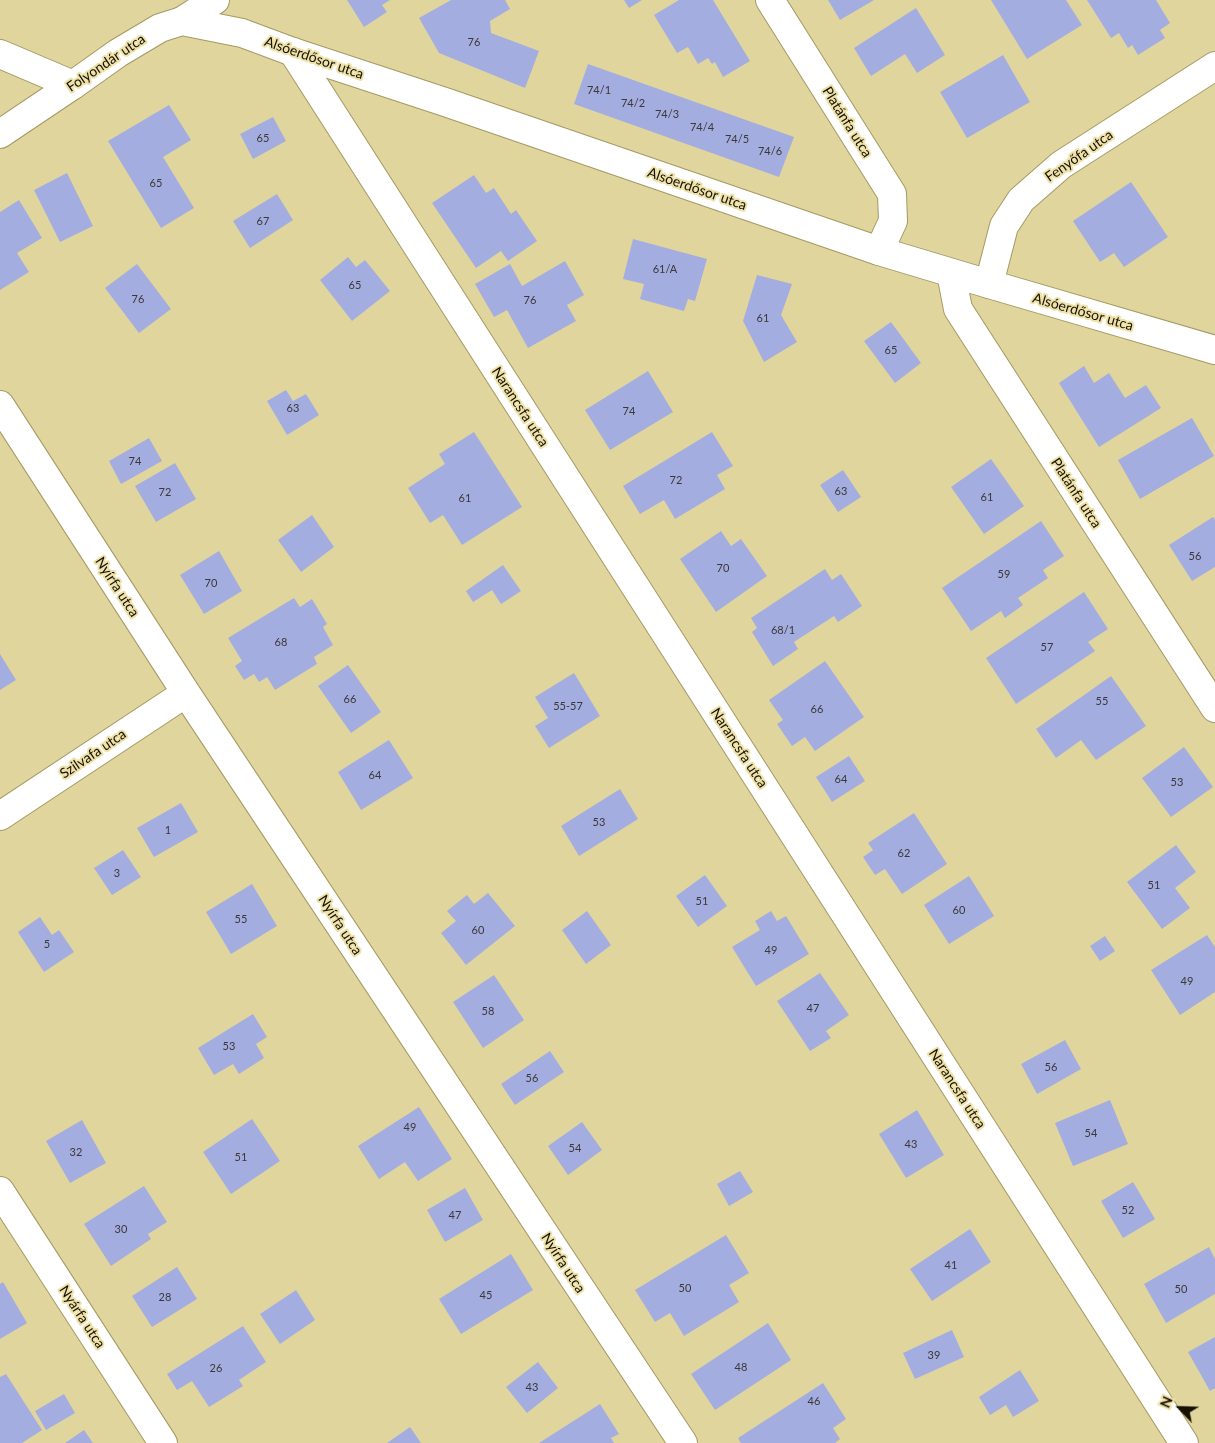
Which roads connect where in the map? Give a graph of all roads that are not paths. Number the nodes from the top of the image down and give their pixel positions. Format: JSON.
{"nodes":[{"id":1,"x":215,"y":0,"type":"edge"},
{"id":2,"x":770,"y":0,"type":"edge"},
{"id":3,"x":182,"y":21,"type":"junction"},
{"id":4,"x":294,"y":52,"type":"junction"},
{"id":5,"x":0,"y":54,"type":"edge"},
{"id":6,"x":1215,"y":66,"type":"edge"},
{"id":7,"x":74,"y":86,"type":"junction"},
{"id":8,"x":0,"y":134,"type":"edge"},
{"id":9,"x":878,"y":251,"type":"junction"},
{"id":10,"x":951,"y":273,"type":"junction"},
{"id":11,"x":989,"y":284,"type":"junction"},
{"id":12,"x":1215,"y":350,"type":"edge"},
{"id":13,"x":0,"y":405,"type":"edge"},
{"id":14,"x":186,"y":693,"type":"junction"},
{"id":15,"x":1215,"y":708,"type":"edge"},
{"id":16,"x":0,"y":816,"type":"edge"},
{"id":17,"x":0,"y":1191,"type":"edge"},
{"id":18,"x":164,"y":1443,"type":"edge"},
{"id":19,"x":683,"y":1443,"type":"edge"},
{"id":20,"x":1184,"y":1443,"type":"edge"}],
"edges":[{"from":1,"to":3,"type":"street","name":"Folyondár utca"},
{"from":2,"to":9,"type":"street","name":"Platánfa utca"},
{"from":3,"to":4,"type":"street","name":"Alsóerdősor utca"},
{"from":3,"to":7,"type":"street","name":"Folyondár utca"},
{"from":4,"to":9,"type":"street","name":"Alsóerdősor utca"},
{"from":4,"to":20,"type":"street","name":"Narancsfa utca"},
{"from":5,"to":7,"type":"street"},
{"from":6,"to":11,"type":"street","name":"Fenyőfa utca"},
{"from":7,"to":8,"type":"street","name":"Folyondár utca"},
{"from":9,"to":10,"type":"street","name":"Alsóerdősor utca"},
{"from":10,"to":11,"type":"street","name":"Alsóerdősor utca"},
{"from":10,"to":15,"type":"street","name":"Platánfa utca"},
{"from":11,"to":12,"type":"street","name":"Alsóerdősor utca"},
{"from":13,"to":14,"type":"street","name":"Nyírfa utca"},
{"from":14,"to":16,"type":"street","name":"Szilvafa utca"},
{"from":14,"to":19,"type":"street","name":"Nyírfa utca"},
{"from":17,"to":18,"type":"street","name":"Nyárfa utca"}]}
